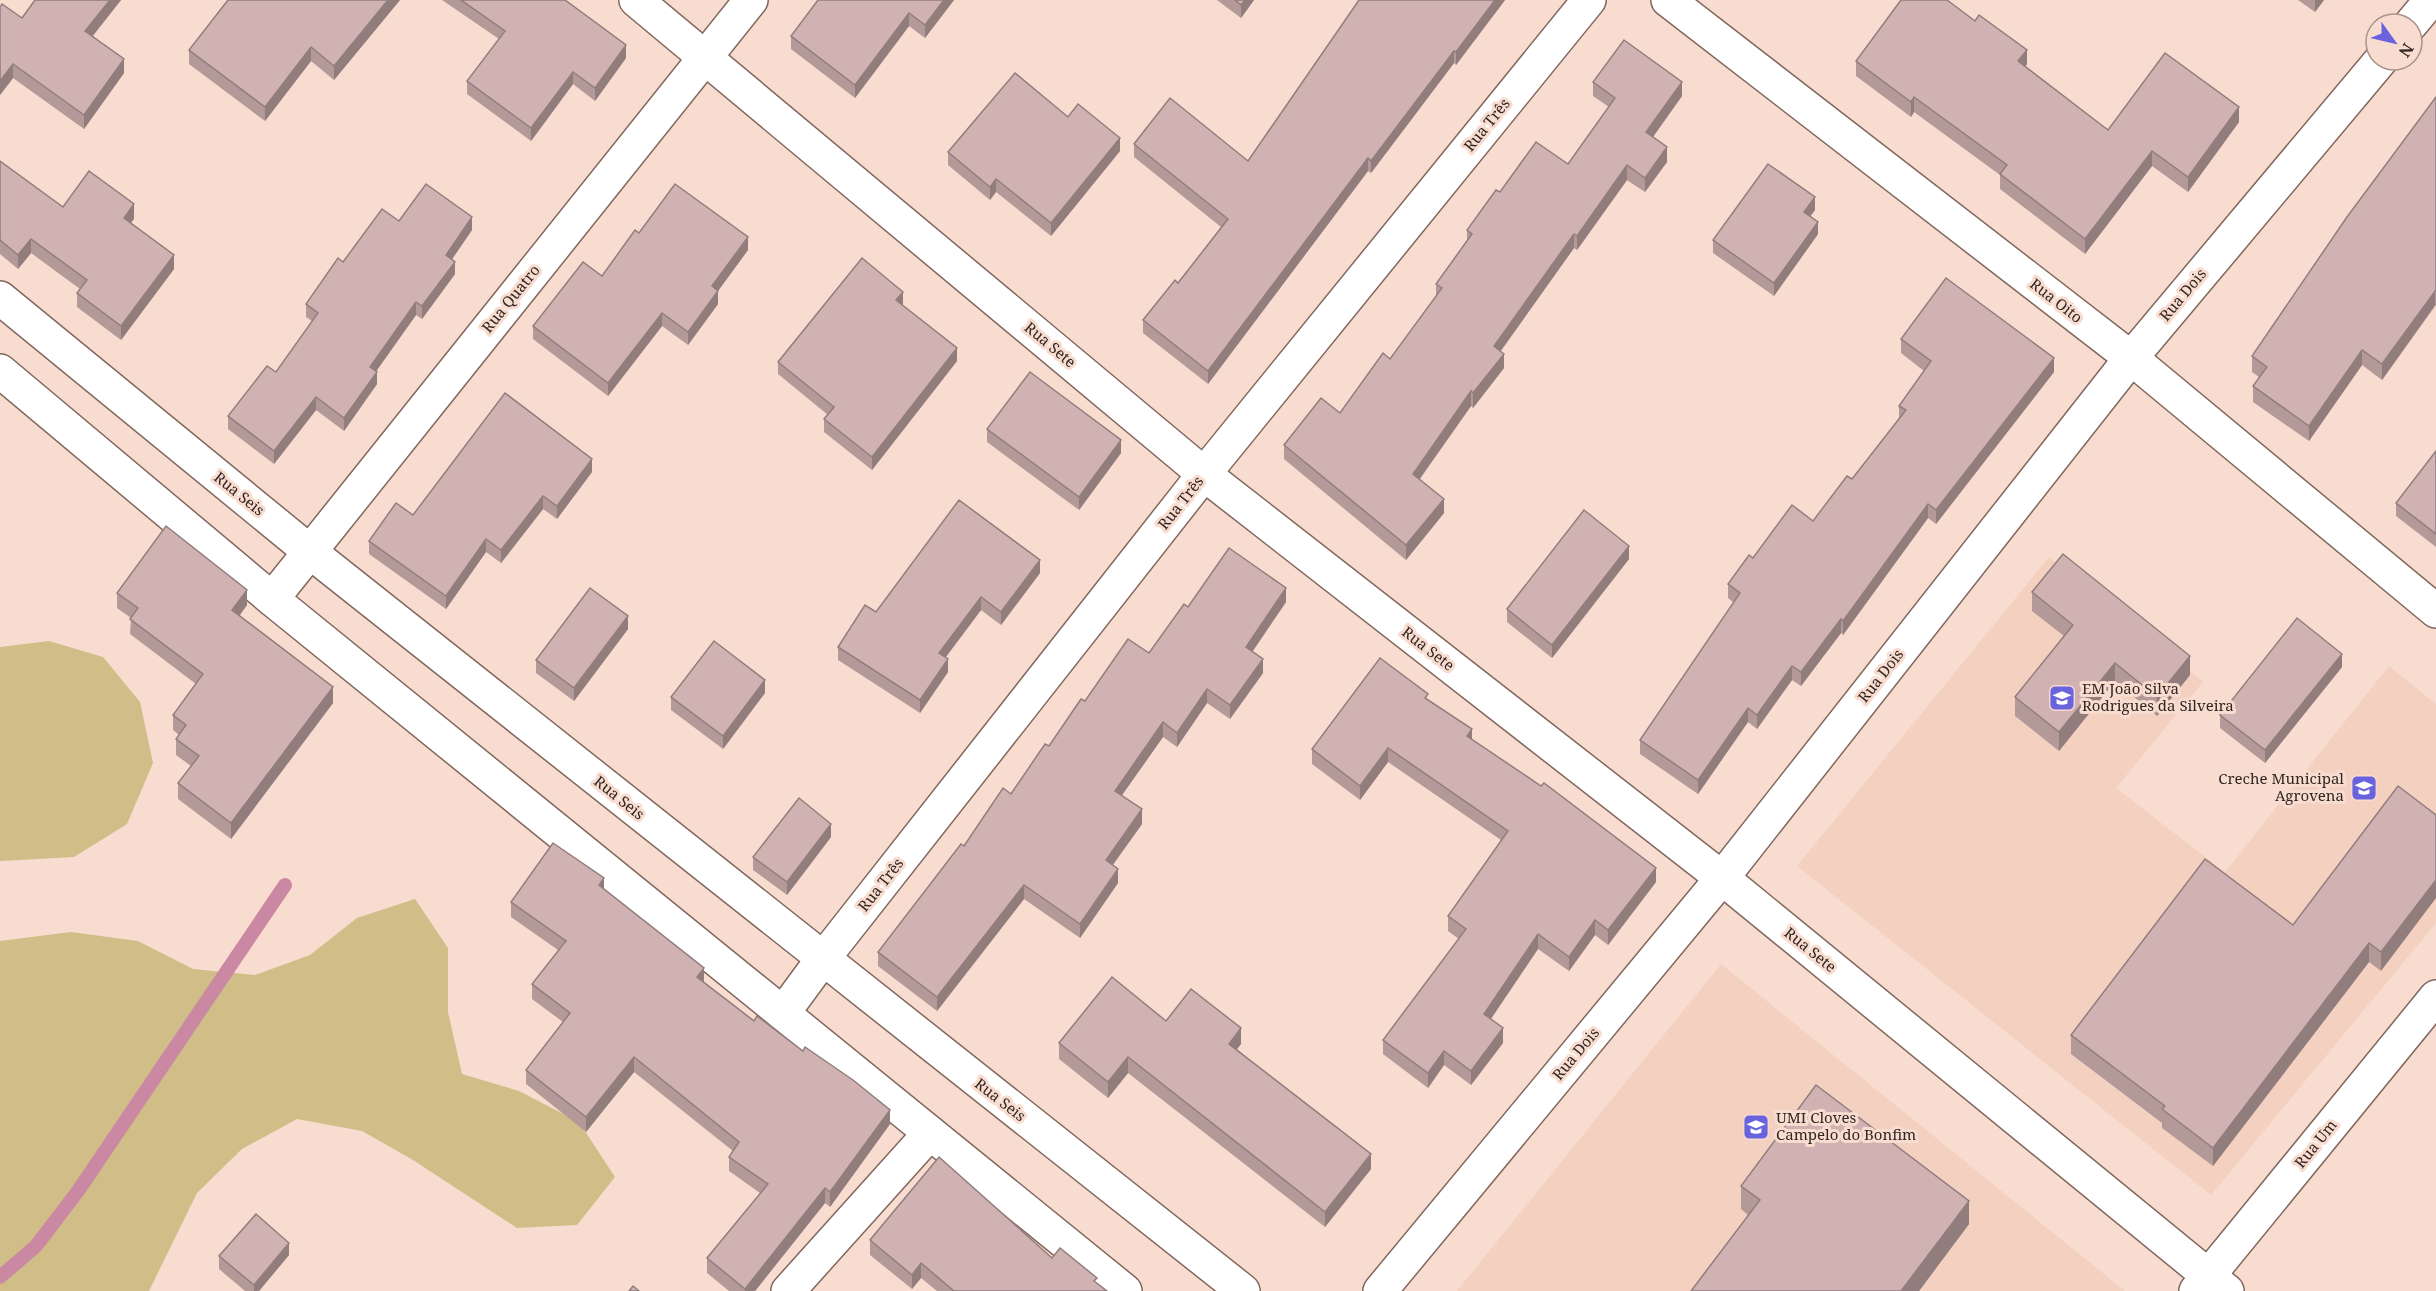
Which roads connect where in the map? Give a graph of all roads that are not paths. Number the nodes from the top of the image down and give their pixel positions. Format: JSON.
{"nodes":[{"id":1,"x":636,"y":0,"type":"edge"},
{"id":2,"x":751,"y":0,"type":"edge"},
{"id":3,"x":1589,"y":0,"type":"edge"},
{"id":4,"x":1668,"y":0,"type":"edge"},
{"id":5,"x":2431,"y":0,"type":"edge"},
{"id":6,"x":2421,"y":12,"type":"edge"},
{"id":7,"x":705,"y":56,"type":"junction"},
{"id":8,"x":2371,"y":72,"type":"edge"},
{"id":9,"x":0,"y":298,"type":"edge"},
{"id":10,"x":2130,"y":358,"type":"junction"},
{"id":11,"x":0,"y":371,"type":"edge"},
{"id":12,"x":1203,"y":474,"type":"junction"},
{"id":13,"x":309,"y":551,"type":"junction"},
{"id":14,"x":272,"y":599,"type":"junction"},
{"id":15,"x":2436,"y":611,"type":"edge"},
{"id":16,"x":1722,"y":878,"type":"junction"},
{"id":17,"x":822,"y":960,"type":"junction"},
{"id":18,"x":2436,"y":997,"type":"edge"},
{"id":19,"x":783,"y":1013,"type":"junction"},
{"id":20,"x":930,"y":1132,"type":"junction"},
{"id":21,"x":2210,"y":1286,"type":"edge"},
{"id":22,"x":788,"y":1291,"type":"edge"},
{"id":23,"x":1125,"y":1291,"type":"edge"},
{"id":24,"x":1243,"y":1291,"type":"edge"},
{"id":25,"x":1380,"y":1291,"type":"edge"}],
"edges":[{"from":1,"to":7,"type":"street","name":"Rua Sete"},
{"from":2,"to":7,"type":"street","name":"Rua Quatro"},
{"from":3,"to":12,"type":"street","name":"Rua Três"},
{"from":4,"to":10,"type":"street","name":"Rua Oito"},
{"from":5,"to":6,"type":"street"},
{"from":7,"to":12,"type":"street","name":"Rua Sete"},
{"from":7,"to":13,"type":"street","name":"Rua Quatro"},
{"from":8,"to":10,"type":"street","name":"Rua Dois"},
{"from":9,"to":13,"type":"street","name":"Rua Seis"},
{"from":10,"to":15,"type":"street","name":"Rua Oito"},
{"from":10,"to":16,"type":"street","name":"Rua Dois"},
{"from":11,"to":14,"type":"street"},
{"from":12,"to":16,"type":"street","name":"Rua Sete"},
{"from":12,"to":17,"type":"street","name":"Rua Três"},
{"from":13,"to":14,"type":"street","name":"Rua Quatro"},
{"from":13,"to":17,"type":"street","name":"Rua Seis"},
{"from":14,"to":19,"type":"street"},
{"from":16,"to":21,"type":"street","name":"Rua Sete"},
{"from":16,"to":25,"type":"street","name":"Rua Dois"},
{"from":17,"to":19,"type":"street","name":"Rua Três"},
{"from":17,"to":24,"type":"street","name":"Rua Seis"},
{"from":18,"to":21,"type":"street","name":"Rua Um"},
{"from":19,"to":20,"type":"street"},
{"from":20,"to":22,"type":"street"},
{"from":20,"to":23,"type":"street"}]}
